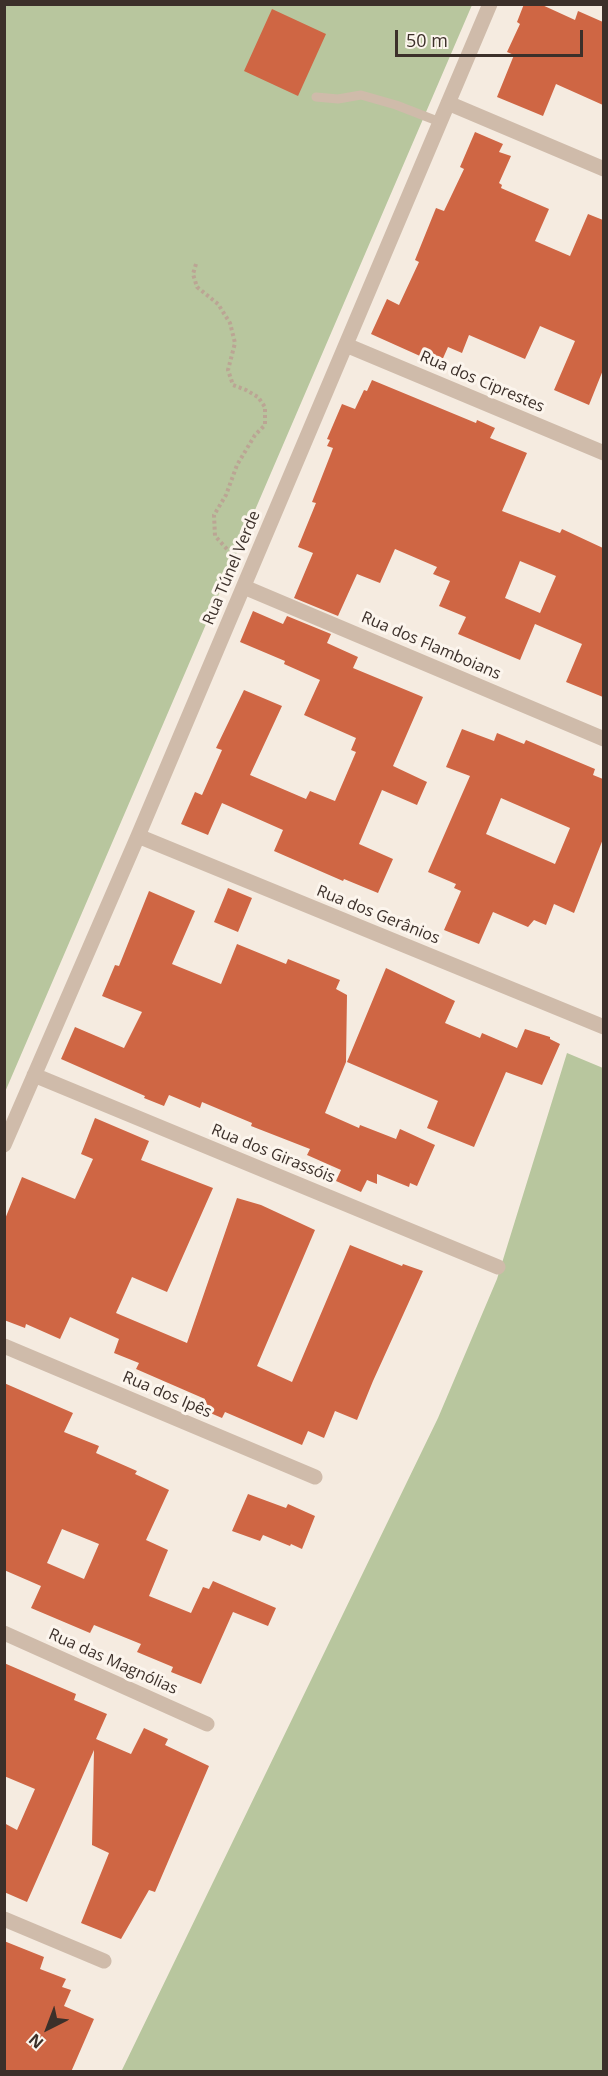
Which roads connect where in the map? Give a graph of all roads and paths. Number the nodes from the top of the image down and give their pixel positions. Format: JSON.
{"nodes":[{"id":1,"x":490,"y":4,"type":"edge"},
{"id":2,"x":316,"y":98,"type":"dead end"},
{"id":3,"x":448,"y":103,"type":"junction"},
{"id":4,"x":440,"y":122,"type":"junction"},
{"id":5,"x":603,"y":170,"type":"edge"},
{"id":6,"x":196,"y":264,"type":"dead end"},
{"id":7,"x":346,"y":345,"type":"junction"},
{"id":8,"x":603,"y":453,"type":"edge"},
{"id":9,"x":250,"y":570,"type":"junction"},
{"id":10,"x":244,"y":587,"type":"junction"},
{"id":11,"x":603,"y":739,"type":"edge"},
{"id":12,"x":138,"y":836,"type":"junction"},
{"id":13,"x":603,"y":1028,"type":"edge"},
{"id":14,"x":34,"y":1075,"type":"junction"},
{"id":15,"x":4,"y":1145,"type":"edge"},
{"id":16,"x":498,"y":1267,"type":"dead end"},
{"id":17,"x":4,"y":1346,"type":"edge"},
{"id":18,"x":315,"y":1477,"type":"dead end"},
{"id":19,"x":4,"y":1633,"type":"edge"},
{"id":20,"x":207,"y":1724,"type":"dead end"},
{"id":21,"x":4,"y":1919,"type":"edge"},
{"id":22,"x":105,"y":1961,"type":"dead end"}],
"edges":[{"from":1,"to":3,"type":"street","name":"Rua Túnel Verde"},
{"from":2,"to":4,"type":"lane"},
{"from":3,"to":4,"type":"street","name":"Rua Túnel Verde"},
{"from":3,"to":5,"type":"street"},
{"from":4,"to":7,"type":"street","name":"Rua Túnel Verde"},
{"from":6,"to":9,"type":"path"},
{"from":7,"to":8,"type":"street","name":"Rua dos Ciprestes"},
{"from":7,"to":9,"type":"street","name":"Rua Túnel Verde"},
{"from":9,"to":10,"type":"street","name":"Rua Túnel Verde"},
{"from":10,"to":11,"type":"street","name":"Rua dos Flamboians"},
{"from":10,"to":12,"type":"street","name":"Rua Túnel Verde"},
{"from":12,"to":13,"type":"street","name":"Rua dos Gerânios"},
{"from":12,"to":14,"type":"street","name":"Rua Túnel Verde"},
{"from":14,"to":15,"type":"street","name":"Rua Túnel Verde"},
{"from":14,"to":16,"type":"street","name":"Rua dos Girassóis"},
{"from":17,"to":18,"type":"street","name":"Rua dos Ipês"},
{"from":19,"to":20,"type":"street","name":"Rua das Magnólias"},
{"from":21,"to":22,"type":"street"}]}
